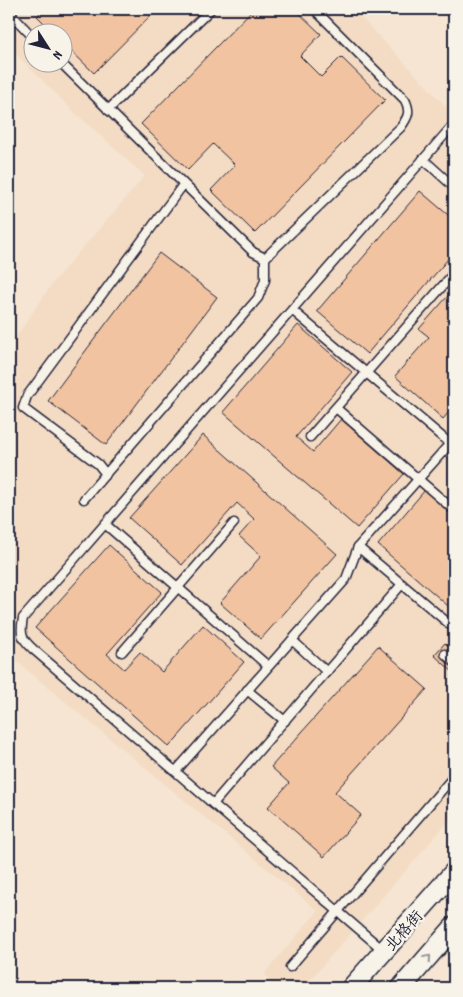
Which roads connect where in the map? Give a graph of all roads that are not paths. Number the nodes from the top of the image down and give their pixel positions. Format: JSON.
{"nodes":[{"id":1,"x":210,"y":9,"type":"edge"},
{"id":2,"x":314,"y":9,"type":"edge"},
{"id":3,"x":9,"y":12,"type":"edge"},
{"id":4,"x":22,"y":26,"type":"edge"},
{"id":5,"x":70,"y":72,"type":"edge"},
{"id":6,"x":108,"y":110,"type":"junction"},
{"id":7,"x":454,"y":124,"type":"edge"},
{"id":8,"x":424,"y":159,"type":"junction"},
{"id":9,"x":183,"y":185,"type":"junction"},
{"id":10,"x":454,"y":187,"type":"edge"},
{"id":11,"x":265,"y":258,"type":"junction"},
{"id":12,"x":454,"y":273,"type":"edge"},
{"id":13,"x":292,"y":310,"type":"junction"},
{"id":14,"x":367,"y":373,"type":"junction"},
{"id":15,"x":336,"y":408,"type":"junction"},
{"id":16,"x":310,"y":437,"type":"dead end"},
{"id":17,"x":453,"y":443,"type":"edge"},
{"id":18,"x":106,"y":474,"type":"junction"},
{"id":19,"x":418,"y":479,"type":"junction"},
{"id":20,"x":84,"y":499,"type":"dead end"},
{"id":21,"x":454,"y":510,"type":"edge"},
{"id":22,"x":234,"y":523,"type":"dead end"},
{"id":23,"x":106,"y":524,"type":"junction"},
{"id":24,"x":358,"y":547,"type":"junction"},
{"id":25,"x":402,"y":584,"type":"junction"},
{"id":26,"x":178,"y":587,"type":"junction"},
{"id":27,"x":454,"y":628,"type":"edge"},
{"id":28,"x":292,"y":640,"type":"junction"},
{"id":29,"x":122,"y":652,"type":"dead end"},
{"id":30,"x":445,"y":654,"type":"dead end"},
{"id":31,"x":454,"y":662,"type":"edge"},
{"id":32,"x":268,"y":666,"type":"junction"},
{"id":33,"x":327,"y":672,"type":"junction"},
{"id":34,"x":247,"y":690,"type":"junction"},
{"id":35,"x":285,"y":721,"type":"junction"},
{"id":36,"x":176,"y":771,"type":"junction"},
{"id":37,"x":454,"y":776,"type":"edge"},
{"id":38,"x":214,"y":804,"type":"junction"},
{"id":39,"x":454,"y":872,"type":"edge"},
{"id":40,"x":338,"y":912,"type":"junction"},
{"id":41,"x":454,"y":927,"type":"edge"},
{"id":42,"x":384,"y":951,"type":"junction"},
{"id":43,"x":290,"y":967,"type":"dead end"},
{"id":44,"x":352,"y":988,"type":"edge"},
{"id":45,"x":401,"y":988,"type":"edge"}],
"edges":[{"from":1,"to":6,"type":"lane"},
{"from":2,"to":11,"type":"lane"},
{"from":3,"to":4,"type":"lane"},
{"from":5,"to":6,"type":"lane"},
{"from":6,"to":9,"type":"lane"},
{"from":7,"to":8,"type":"lane"},
{"from":8,"to":10,"type":"lane"},
{"from":8,"to":13,"type":"lane"},
{"from":9,"to":11,"type":"lane"},
{"from":9,"to":18,"type":"lane"},
{"from":11,"to":18,"type":"lane"},
{"from":12,"to":14,"type":"lane"},
{"from":13,"to":14,"type":"lane"},
{"from":13,"to":23,"type":"lane"},
{"from":14,"to":15,"type":"lane"},
{"from":14,"to":17,"type":"lane"},
{"from":15,"to":16,"type":"lane"},
{"from":15,"to":19,"type":"lane"},
{"from":17,"to":19,"type":"lane"},
{"from":18,"to":20,"type":"lane"},
{"from":19,"to":21,"type":"lane"},
{"from":19,"to":24,"type":"lane"},
{"from":22,"to":26,"type":"lane"},
{"from":23,"to":26,"type":"lane"},
{"from":23,"to":36,"type":"lane"},
{"from":24,"to":25,"type":"lane"},
{"from":24,"to":28,"type":"lane"},
{"from":25,"to":27,"type":"lane"},
{"from":25,"to":33,"type":"lane"},
{"from":26,"to":29,"type":"lane"},
{"from":26,"to":32,"type":"lane"},
{"from":28,"to":32,"type":"lane"},
{"from":28,"to":33,"type":"lane"},
{"from":30,"to":31,"type":"lane"},
{"from":32,"to":34,"type":"lane"},
{"from":33,"to":35,"type":"lane"},
{"from":34,"to":35,"type":"lane"},
{"from":34,"to":36,"type":"lane"},
{"from":35,"to":38,"type":"lane"},
{"from":36,"to":38,"type":"lane"},
{"from":37,"to":40,"type":"lane"},
{"from":38,"to":40,"type":"lane"},
{"from":39,"to":42,"type":"street","name":"北格街"},
{"from":40,"to":42,"type":"lane"},
{"from":40,"to":43,"type":"lane"},
{"from":45,"to":41,"type":"street","one_way":true},
{"from":42,"to":44,"type":"street","name":"北格街"}]}
